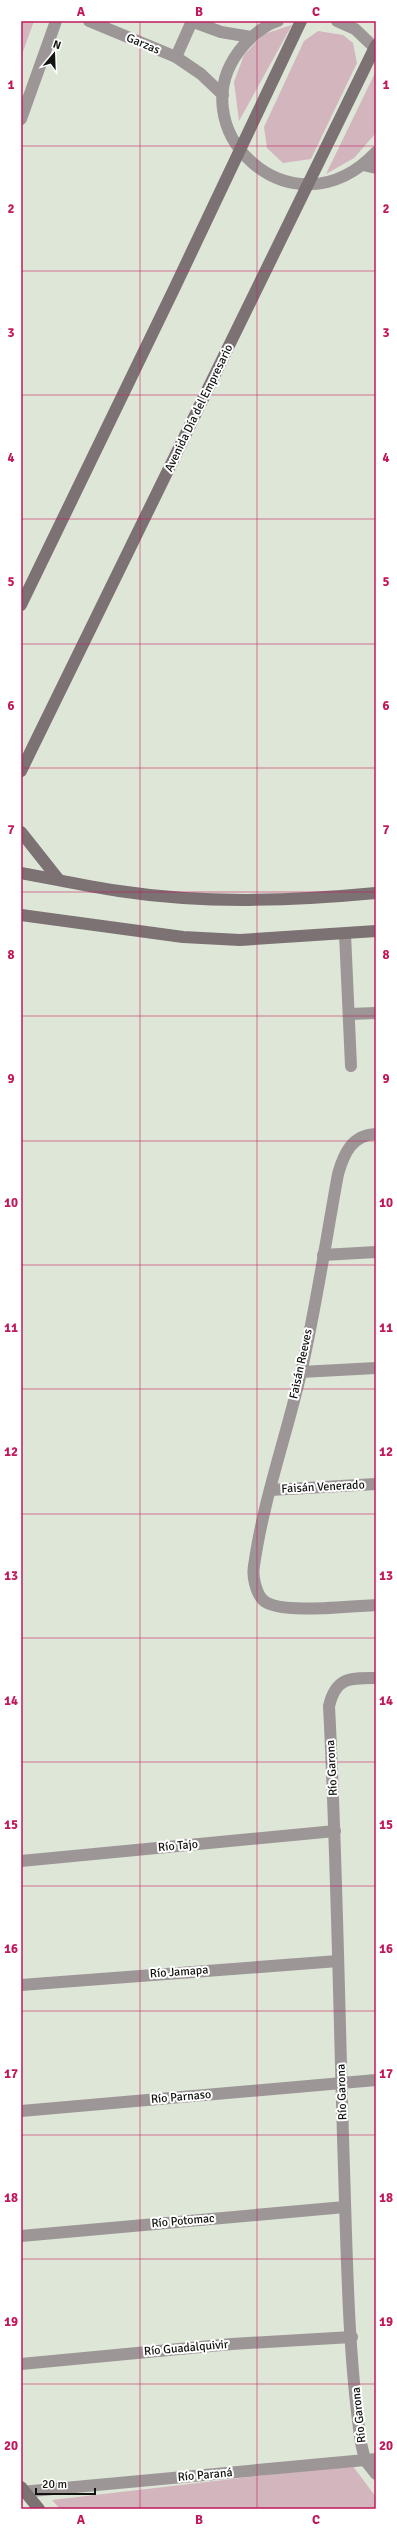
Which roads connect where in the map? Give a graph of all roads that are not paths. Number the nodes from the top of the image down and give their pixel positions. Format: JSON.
{"nodes":[{"id":1,"x":56,"y":21,"type":"edge"},
{"id":2,"x":89,"y":21,"type":"edge"},
{"id":3,"x":192,"y":21,"type":"edge"},
{"id":4,"x":278,"y":21,"type":"edge"},
{"id":5,"x":301,"y":21,"type":"edge"},
{"id":6,"x":337,"y":21,"type":"edge"},
{"id":7,"x":251,"y":36,"type":"junction"},
{"id":8,"x":376,"y":47,"type":"edge"},
{"id":9,"x":176,"y":57,"type":"junction"},
{"id":10,"x":223,"y":95,"type":"junction"},
{"id":11,"x":21,"y":119,"type":"edge"},
{"id":12,"x":240,"y":151,"type":"junction"},
{"id":13,"x":376,"y":152,"type":"edge"},
{"id":14,"x":363,"y":165,"type":"junction"},
{"id":15,"x":376,"y":168,"type":"edge"},
{"id":16,"x":308,"y":185,"type":"junction"},
{"id":17,"x":21,"y":605,"type":"edge"},
{"id":18,"x":21,"y":771,"type":"edge"},
{"id":19,"x":21,"y":832,"type":"edge"},
{"id":20,"x":21,"y":873,"type":"edge"},
{"id":21,"x":59,"y":880,"type":"junction"},
{"id":22,"x":376,"y":893,"type":"edge"},
{"id":23,"x":21,"y":915,"type":"edge"},
{"id":24,"x":376,"y":931,"type":"edge"},
{"id":25,"x":345,"y":934,"type":"junction"},
{"id":26,"x":376,"y":1013,"type":"edge"},
{"id":27,"x":350,"y":1014,"type":"junction"},
{"id":28,"x":351,"y":1066,"type":"dead end"},
{"id":29,"x":371,"y":1134,"type":"edge"},
{"id":30,"x":376,"y":1252,"type":"edge"},
{"id":31,"x":323,"y":1255,"type":"junction"},
{"id":32,"x":376,"y":1368,"type":"edge"},
{"id":33,"x":301,"y":1372,"type":"junction"},
{"id":34,"x":376,"y":1484,"type":"edge"},
{"id":35,"x":270,"y":1490,"type":"junction"},
{"id":36,"x":376,"y":1605,"type":"edge"},
{"id":37,"x":376,"y":1678,"type":"edge"},
{"id":38,"x":335,"y":1831,"type":"junction"},
{"id":39,"x":21,"y":1861,"type":"edge"},
{"id":40,"x":338,"y":1961,"type":"junction"},
{"id":41,"x":21,"y":1985,"type":"edge"},
{"id":42,"x":376,"y":2080,"type":"edge"},
{"id":43,"x":341,"y":2083,"type":"junction"},
{"id":44,"x":21,"y":2111,"type":"edge"},
{"id":45,"x":346,"y":2207,"type":"junction"},
{"id":46,"x":21,"y":2236,"type":"edge"},
{"id":47,"x":352,"y":2337,"type":"junction"},
{"id":48,"x":21,"y":2364,"type":"edge"},
{"id":49,"x":371,"y":2459,"type":"edge"},
{"id":50,"x":376,"y":2474,"type":"edge"},
{"id":51,"x":22,"y":2490,"type":"edge"},
{"id":52,"x":39,"y":2509,"type":"edge"}],
"edges":[{"from":1,"to":11,"type":"street"},
{"from":2,"to":9,"type":"street","name":"Garzas"},
{"from":3,"to":7,"type":"street","name":"Garzas"},
{"from":3,"to":9,"type":"street","name":"Garzas"},
{"from":4,"to":7,"type":"street"},
{"from":5,"to":12,"type":"street"},
{"from":6,"to":8,"type":"street"},
{"from":7,"to":10,"type":"street"},
{"from":8,"to":16,"type":"street","name":"Avenida Día del Empresario"},
{"from":9,"to":10,"type":"street","name":"Garzas"},
{"from":10,"to":12,"type":"street"},
{"from":12,"to":16,"type":"street"},
{"from":12,"to":17,"type":"street"},
{"from":13,"to":14,"type":"street"},
{"from":14,"to":15,"type":"street"},
{"from":14,"to":16,"type":"street"},
{"from":16,"to":18,"type":"street","name":"Avenida Día del Empresario"},
{"from":19,"to":21,"type":"street"},
{"from":20,"to":21,"type":"street"},
{"from":21,"to":22,"type":"street"},
{"from":23,"to":25,"type":"street"},
{"from":24,"to":25,"type":"street"},
{"from":25,"to":27,"type":"street"},
{"from":26,"to":27,"type":"street"},
{"from":27,"to":28,"type":"street"},
{"from":29,"to":31,"type":"street","name":"Faisán Reeves"},
{"from":30,"to":31,"type":"street"},
{"from":31,"to":33,"type":"street","name":"Faisán Reeves"},
{"from":32,"to":33,"type":"street"},
{"from":33,"to":35,"type":"street","name":"Faisán Reeves"},
{"from":34,"to":35,"type":"street","name":"Faisán Venerado"},
{"from":35,"to":36,"type":"street","name":"Faisán Reeves"},
{"from":37,"to":38,"type":"street","name":"Río Garona"},
{"from":38,"to":39,"type":"street","name":"Río Tajo"},
{"from":38,"to":40,"type":"street","name":"Río Garona"},
{"from":40,"to":41,"type":"street","name":"Río Jamapa"},
{"from":40,"to":43,"type":"street","name":"Río Garona"},
{"from":42,"to":43,"type":"street","name":"Río Parnaso"},
{"from":43,"to":44,"type":"street","name":"Río Parnaso"},
{"from":43,"to":45,"type":"street","name":"Río Garona"},
{"from":45,"to":46,"type":"street","name":"Río Potomac"},
{"from":45,"to":47,"type":"street","name":"Río Garona"},
{"from":47,"to":48,"type":"street","name":"Río Guadalquivir"},
{"from":47,"to":49,"type":"street","name":"Río Garona"},
{"from":49,"to":50,"type":"street","name":"Río Garona"},
{"from":49,"to":51,"type":"street","name":"Río Paraná"},
{"from":51,"to":52,"type":"street"}]}
